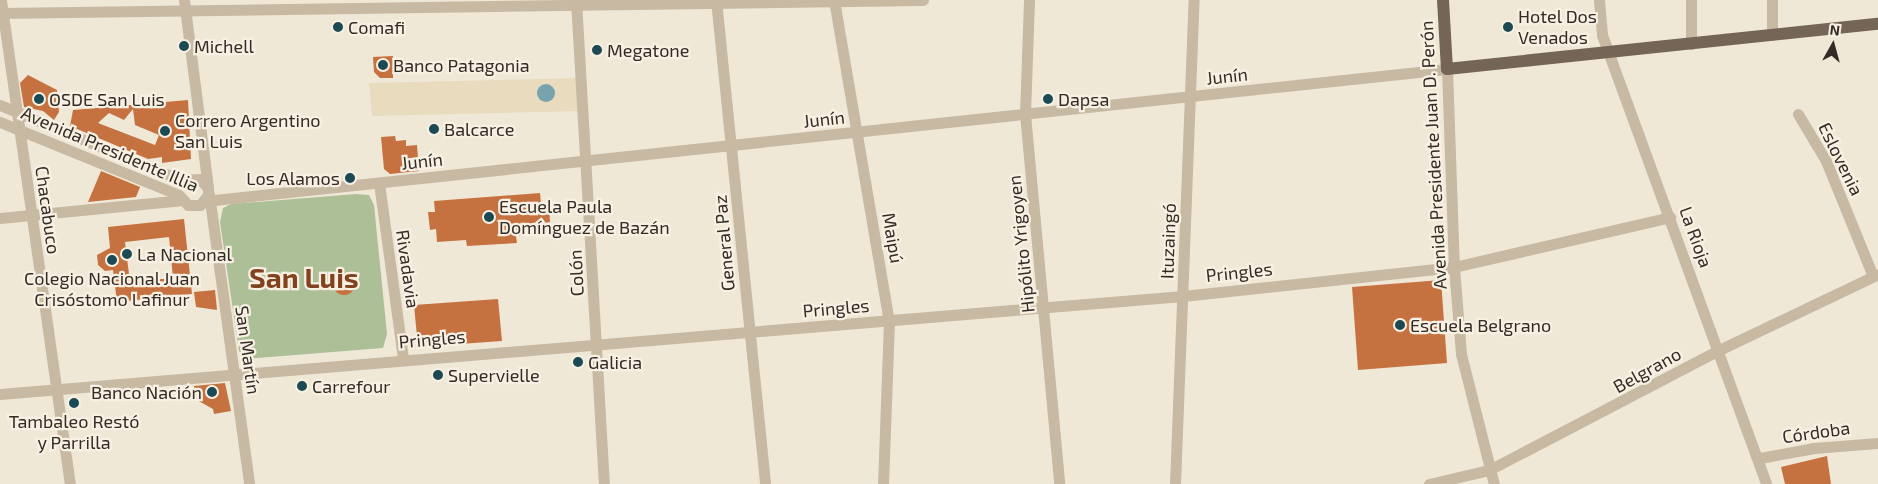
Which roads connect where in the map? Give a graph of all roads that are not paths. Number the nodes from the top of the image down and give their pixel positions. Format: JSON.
{"nodes":[{"id":1,"x":1,"y":0,"type":"edge"},
{"id":2,"x":923,"y":0,"type":"edge"},
{"id":3,"x":1029,"y":0,"type":"edge"},
{"id":4,"x":1194,"y":0,"type":"edge"},
{"id":5,"x":1443,"y":0,"type":"edge"},
{"id":6,"x":1599,"y":0,"type":"edge"},
{"id":7,"x":1690,"y":0,"type":"edge"},
{"id":8,"x":1772,"y":0,"type":"edge"},
{"id":9,"x":834,"y":1,"type":"edge"},
{"id":10,"x":716,"y":2,"type":"edge"},
{"id":11,"x":576,"y":4,"type":"edge"},
{"id":12,"x":185,"y":5,"type":"edge"},
{"id":13,"x":361,"y":5,"type":"edge"},
{"id":14,"x":1,"y":12,"type":"edge"},
{"id":15,"x":1878,"y":24,"type":"edge"},
{"id":16,"x":1772,"y":35,"type":"junction"},
{"id":17,"x":1692,"y":44,"type":"junction"},
{"id":18,"x":1609,"y":54,"type":"junction"},
{"id":19,"x":1447,"y":69,"type":"junction"},
{"id":20,"x":1191,"y":97,"type":"junction"},
{"id":21,"x":0,"y":105,"type":"edge"},
{"id":22,"x":16,"y":112,"type":"junction"},
{"id":23,"x":1025,"y":114,"type":"junction"},
{"id":24,"x":1798,"y":114,"type":"dead end"},
{"id":25,"x":0,"y":122,"type":"edge"},
{"id":26,"x":18,"y":129,"type":"junction"},
{"id":27,"x":857,"y":132,"type":"junction"},
{"id":28,"x":733,"y":146,"type":"junction"},
{"id":29,"x":587,"y":161,"type":"junction"},
{"id":30,"x":379,"y":183,"type":"junction"},
{"id":31,"x":208,"y":195,"type":"junction"},
{"id":32,"x":236,"y":198,"type":"junction"},
{"id":33,"x":183,"y":200,"type":"junction"},
{"id":34,"x":32,"y":215,"type":"junction"},
{"id":35,"x":1670,"y":217,"type":"junction"},
{"id":36,"x":0,"y":218,"type":"edge"},
{"id":37,"x":213,"y":224,"type":"junction"},
{"id":38,"x":1454,"y":267,"type":"junction"},
{"id":39,"x":1876,"y":275,"type":"edge"},
{"id":40,"x":1183,"y":296,"type":"junction"},
{"id":41,"x":1045,"y":308,"type":"junction"},
{"id":42,"x":889,"y":321,"type":"junction"},
{"id":43,"x":749,"y":332,"type":"junction"},
{"id":44,"x":597,"y":343,"type":"junction"},
{"id":45,"x":1719,"y":350,"type":"junction"},
{"id":46,"x":403,"y":359,"type":"junction"},
{"id":47,"x":234,"y":372,"type":"junction"},
{"id":48,"x":55,"y":389,"type":"junction"},
{"id":49,"x":0,"y":394,"type":"edge"},
{"id":50,"x":1878,"y":443,"type":"edge"},
{"id":51,"x":1760,"y":458,"type":"junction"},
{"id":52,"x":1489,"y":470,"type":"junction"},
{"id":53,"x":70,"y":484,"type":"edge"},
{"id":54,"x":249,"y":484,"type":"edge"},
{"id":55,"x":604,"y":484,"type":"edge"},
{"id":56,"x":765,"y":484,"type":"edge"},
{"id":57,"x":883,"y":484,"type":"edge"},
{"id":58,"x":1059,"y":484,"type":"edge"},
{"id":59,"x":1175,"y":484,"type":"edge"},
{"id":60,"x":1428,"y":484,"type":"edge"},
{"id":61,"x":1494,"y":484,"type":"edge"},
{"id":62,"x":1766,"y":484,"type":"edge"}],
"edges":[{"from":1,"to":14,"type":"street","name":"Chacabuco"},
{"from":2,"to":9,"type":"street"},
{"from":3,"to":23,"type":"street","name":"Hipólito Yrigoyen"},
{"from":4,"to":20,"type":"street","name":"Ituzaingó"},
{"from":5,"to":19,"type":"main road","name":"Avenida Presidente Juan D. Perón"},
{"from":6,"to":18,"type":"street","name":"La Rioja"},
{"from":7,"to":17,"type":"street"},
{"from":8,"to":16,"type":"street"},
{"from":9,"to":10,"type":"street"},
{"from":9,"to":27,"type":"street","name":"Maipú"},
{"from":10,"to":11,"type":"street"},
{"from":10,"to":28,"type":"street","name":"General Paz"},
{"from":11,"to":13,"type":"street"},
{"from":11,"to":29,"type":"street","name":"Colón"},
{"from":12,"to":13,"type":"street"},
{"from":12,"to":14,"type":"street"},
{"from":12,"to":31,"type":"street","name":"San Martín"},
{"from":14,"to":22,"type":"street","name":"Chacabuco"},
{"from":15,"to":16,"type":"main road"},
{"from":16,"to":17,"type":"main road"},
{"from":17,"to":18,"type":"main road"},
{"from":18,"to":19,"type":"main road"},
{"from":18,"to":35,"type":"street","name":"La Rioja"},
{"from":19,"to":20,"type":"street","name":"Junín"},
{"from":19,"to":38,"type":"street","name":"Avenida Presidente Juan D. Perón"},
{"from":20,"to":23,"type":"street","name":"Junín"},
{"from":20,"to":40,"type":"street","name":"Ituzaingó"},
{"from":21,"to":22,"type":"street","name":"Avenida Presidente Illia"},
{"from":22,"to":26,"type":"street","name":"Chacabuco"},
{"from":22,"to":31,"type":"street","name":"Avenida Presidente Illia"},
{"from":23,"to":27,"type":"street","name":"Junín"},
{"from":23,"to":41,"type":"street","name":"Hipólito Yrigoyen"},
{"from":24,"to":39,"type":"street","name":"Eslovenia"},
{"from":25,"to":26,"type":"street","name":"Avenida Presidente Illia"},
{"from":26,"to":33,"type":"street","name":"Avenida Presidente Illia"},
{"from":26,"to":34,"type":"street","name":"Chacabuco"},
{"from":27,"to":28,"type":"street","name":"Junín"},
{"from":27,"to":42,"type":"street","name":"Maipú"},
{"from":28,"to":29,"type":"street","name":"Junín"},
{"from":28,"to":43,"type":"street","name":"General Paz"},
{"from":29,"to":30,"type":"street","name":"Junín"},
{"from":29,"to":44,"type":"street","name":"Colón"},
{"from":30,"to":32,"type":"street","name":"Junín"},
{"from":30,"to":46,"type":"street","name":"Rivadavia"},
{"from":31,"to":32,"type":"street","name":"Junín"},
{"from":31,"to":33,"type":"street","name":"Avenida Presidente Illia"},
{"from":31,"to":37,"type":"street","name":"San Martín"},
{"from":32,"to":37,"type":"street"},
{"from":33,"to":34,"type":"street"},
{"from":34,"to":36,"type":"street"},
{"from":34,"to":48,"type":"street","name":"Chacabuco"},
{"from":35,"to":38,"type":"street","name":"Pringles"},
{"from":35,"to":45,"type":"street","name":"La Rioja"},
{"from":37,"to":47,"type":"street","name":"San Martín"},
{"from":38,"to":40,"type":"street","name":"Pringles"},
{"from":38,"to":52,"type":"street","name":"Avenida Presidente Juan D. Perón"},
{"from":39,"to":45,"type":"street","name":"Belgrano"},
{"from":40,"to":41,"type":"street","name":"Pringles"},
{"from":40,"to":59,"type":"street","name":"Ituzaingó"},
{"from":41,"to":42,"type":"street","name":"Pringles"},
{"from":41,"to":58,"type":"street","name":"Hipólito Yrigoyen"},
{"from":42,"to":43,"type":"street","name":"Pringles"},
{"from":42,"to":57,"type":"street","name":"Maipú"},
{"from":43,"to":44,"type":"street","name":"Pringles"},
{"from":43,"to":56,"type":"street","name":"General Paz"},
{"from":44,"to":46,"type":"street","name":"Pringles"},
{"from":44,"to":55,"type":"street","name":"Colón"},
{"from":45,"to":51,"type":"street","name":"La Rioja"},
{"from":45,"to":52,"type":"street","name":"Belgrano"},
{"from":46,"to":47,"type":"street","name":"Pringles"},
{"from":47,"to":48,"type":"street","name":"Pringles"},
{"from":47,"to":54,"type":"street","name":"San Martín"},
{"from":48,"to":49,"type":"street","name":"Pringles"},
{"from":48,"to":53,"type":"street","name":"Chacabuco"},
{"from":50,"to":51,"type":"street","name":"Córdoba"},
{"from":51,"to":62,"type":"street","name":"La Rioja"},
{"from":52,"to":60,"type":"street","name":"Belgrano"},
{"from":52,"to":61,"type":"street","name":"Avenida Presidente Juan D. Perón"}]}
